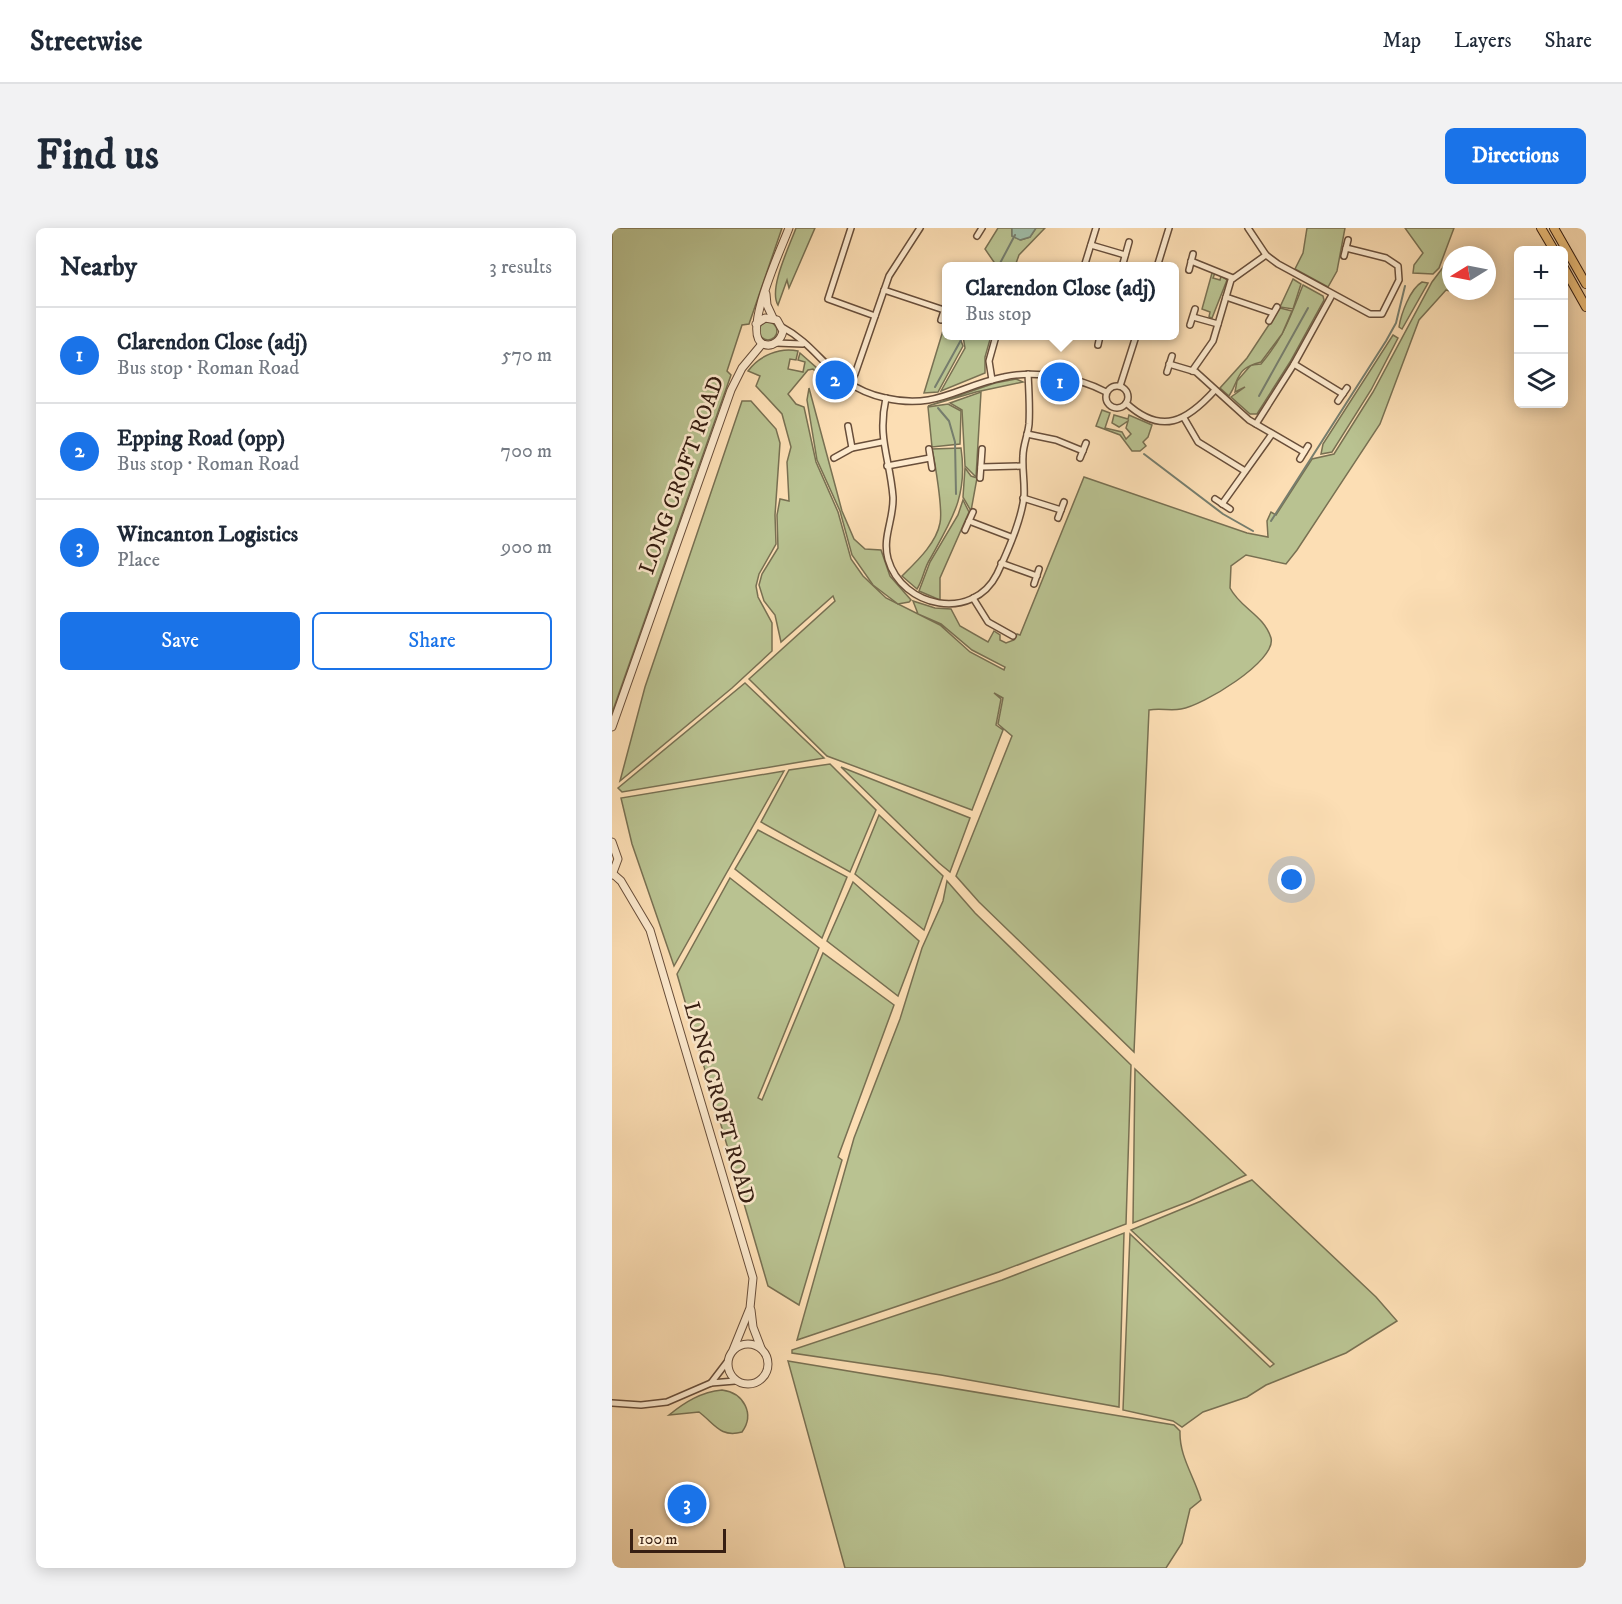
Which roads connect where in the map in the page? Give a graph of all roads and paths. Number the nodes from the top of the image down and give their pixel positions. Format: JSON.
{"nodes":[{"id":1,"x":789,"y":228,"type":"edge"},
{"id":2,"x":851,"y":228,"type":"edge"},
{"id":3,"x":920,"y":228,"type":"edge"},
{"id":4,"x":982,"y":228,"type":"edge"},
{"id":5,"x":1096,"y":228,"type":"edge"},
{"id":6,"x":1169,"y":228,"type":"edge"},
{"id":7,"x":1248,"y":228,"type":"edge"},
{"id":8,"x":1541,"y":228,"type":"edge"},
{"id":9,"x":1554,"y":228,"type":"edge"},
{"id":10,"x":977,"y":236,"type":"dead end"},
{"id":11,"x":1348,"y":240,"type":"dead end"},
{"id":12,"x":1129,"y":242,"type":"dead end"},
{"id":13,"x":1090,"y":245,"type":"junction"},
{"id":14,"x":1552,"y":246,"type":"edge"},
{"id":15,"x":1346,"y":248,"type":"junction"},
{"id":16,"x":1193,"y":254,"type":"dead end"},
{"id":17,"x":1125,"y":255,"type":"junction"},
{"id":18,"x":1266,"y":255,"type":"junction"},
{"id":19,"x":1344,"y":256,"type":"dead end"},
{"id":20,"x":1191,"y":261,"type":"junction"},
{"id":21,"x":1085,"y":262,"type":"edge"},
{"id":22,"x":1123,"y":262,"type":"edge"},
{"id":23,"x":1159,"y":262,"type":"edge"},
{"id":24,"x":1189,"y":270,"type":"dead end"},
{"id":25,"x":1568,"y":275,"type":"edge"},
{"id":26,"x":1233,"y":278,"type":"junction"},
{"id":27,"x":1586,"y":284,"type":"edge"},
{"id":28,"x":884,"y":290,"type":"junction"},
{"id":29,"x":766,"y":292,"type":"junction"},
{"id":30,"x":1332,"y":295,"type":"junction"},
{"id":31,"x":1226,"y":297,"type":"junction"},
{"id":32,"x":942,"y":306,"type":"edge"},
{"id":33,"x":1277,"y":307,"type":"dead end"},
{"id":34,"x":1586,"y":307,"type":"edge"},
{"id":35,"x":1195,"y":309,"type":"dead end"},
{"id":36,"x":1273,"y":313,"type":"junction"},
{"id":37,"x":875,"y":316,"type":"junction"},
{"id":38,"x":942,"y":317,"type":"edge"},
{"id":39,"x":1192,"y":317,"type":"junction"},
{"id":40,"x":773,"y":318,"type":"junction"},
{"id":41,"x":941,"y":320,"type":"dead end"},
{"id":42,"x":1269,"y":321,"type":"dead end"},
{"id":43,"x":756,"y":324,"type":"junction"},
{"id":44,"x":1218,"y":324,"type":"junction"},
{"id":45,"x":1190,"y":325,"type":"dead end"},
{"id":46,"x":782,"y":327,"type":"junction"},
{"id":47,"x":995,"y":340,"type":"edge"},
{"id":48,"x":1100,"y":340,"type":"edge"},
{"id":49,"x":1135,"y":340,"type":"edge"},
{"id":50,"x":776,"y":343,"type":"junction"},
{"id":51,"x":762,"y":344,"type":"junction"},
{"id":52,"x":803,"y":344,"type":"junction"},
{"id":53,"x":1098,"y":345,"type":"dead end"},
{"id":54,"x":1172,"y":356,"type":"dead end"},
{"id":55,"x":1169,"y":364,"type":"junction"},
{"id":56,"x":1294,"y":364,"type":"junction"},
{"id":57,"x":1192,"y":371,"type":"junction"},
{"id":58,"x":1167,"y":372,"type":"dead end"},
{"id":59,"x":1028,"y":374,"type":"junction"},
{"id":60,"x":992,"y":380,"type":"junction"},
{"id":61,"x":850,"y":384,"type":"junction"},
{"id":62,"x":1120,"y":386,"type":"junction"},
{"id":63,"x":1347,"y":388,"type":"dead end"},
{"id":64,"x":1215,"y":390,"type":"junction"},
{"id":65,"x":1106,"y":392,"type":"junction"},
{"id":66,"x":1342,"y":394,"type":"junction"},
{"id":67,"x":886,"y":398,"type":"junction"},
{"id":68,"x":1338,"y":401,"type":"dead end"},
{"id":69,"x":1126,"y":404,"type":"junction"},
{"id":70,"x":1184,"y":418,"type":"junction"},
{"id":71,"x":1256,"y":424,"type":"junction"},
{"id":72,"x":848,"y":426,"type":"dead end"},
{"id":73,"x":1027,"y":434,"type":"junction"},
{"id":74,"x":1272,"y":434,"type":"junction"},
{"id":75,"x":882,"y":442,"type":"junction"},
{"id":76,"x":1086,"y":443,"type":"dead end"},
{"id":77,"x":1308,"y":446,"type":"dead end"},
{"id":78,"x":852,"y":448,"type":"junction"},
{"id":79,"x":929,"y":449,"type":"dead end"},
{"id":80,"x":982,"y":449,"type":"dead end"},
{"id":81,"x":1083,"y":451,"type":"junction"},
{"id":82,"x":1304,"y":452,"type":"junction"},
{"id":83,"x":834,"y":458,"type":"dead end"},
{"id":84,"x":930,"y":458,"type":"junction"},
{"id":85,"x":1080,"y":458,"type":"dead end"},
{"id":86,"x":1300,"y":459,"type":"dead end"},
{"id":87,"x":887,"y":466,"type":"junction"},
{"id":88,"x":1022,"y":466,"type":"junction"},
{"id":89,"x":981,"y":467,"type":"junction"},
{"id":90,"x":932,"y":468,"type":"dead end"},
{"id":91,"x":1245,"y":471,"type":"junction"},
{"id":92,"x":980,"y":478,"type":"dead end"},
{"id":93,"x":1023,"y":498,"type":"junction"},
{"id":94,"x":1215,"y":499,"type":"dead end"},
{"id":95,"x":1064,"y":502,"type":"dead end"},
{"id":96,"x":1222,"y":504,"type":"junction"},
{"id":97,"x":1230,"y":509,"type":"dead end"},
{"id":98,"x":1061,"y":510,"type":"junction"},
{"id":99,"x":973,"y":512,"type":"dead end"},
{"id":100,"x":1058,"y":518,"type":"dead end"},
{"id":101,"x":969,"y":521,"type":"junction"},
{"id":102,"x":965,"y":530,"type":"dead end"},
{"id":103,"x":1011,"y":537,"type":"junction"},
{"id":104,"x":1001,"y":563,"type":"junction"},
{"id":105,"x":1040,"y":568,"type":"dead end"},
{"id":106,"x":1036,"y":576,"type":"junction"},
{"id":107,"x":1034,"y":584,"type":"dead end"},
{"id":108,"x":973,"y":598,"type":"junction"},
{"id":109,"x":1006,"y":633,"type":"junction"},
{"id":110,"x":1013,"y":636,"type":"dead end"},
{"id":111,"x":1003,"y":641,"type":"dead end"},
{"id":112,"x":612,"y":727,"type":"edge"},
{"id":113,"x":612,"y":842,"type":"edge"},
{"id":114,"x":612,"y":875,"type":"edge"},
{"id":115,"x":750,"y":1308,"type":"junction"},
{"id":116,"x":761,"y":1348,"type":"junction"},
{"id":117,"x":733,"y":1350,"type":"junction"},
{"id":118,"x":728,"y":1362,"type":"junction"},
{"id":119,"x":735,"y":1381,"type":"junction"},
{"id":120,"x":711,"y":1383,"type":"junction"},
{"id":121,"x":612,"y":1403,"type":"edge"}],
"edges":[{"from":1,"to":29,"type":"street"},
{"from":2,"to":37,"type":"street"},
{"from":3,"to":28,"type":"street"},
{"from":4,"to":10,"type":"street"},
{"from":5,"to":13,"type":"street"},
{"from":6,"to":23,"type":"street"},
{"from":7,"to":18,"type":"street"},
{"from":8,"to":14,"type":"highway"},
{"from":9,"to":27,"type":"highway"},
{"from":11,"to":15,"type":"street"},
{"from":12,"to":17,"type":"street"},
{"from":13,"to":17,"type":"street"},
{"from":13,"to":21,"type":"street"},
{"from":15,"to":19,"type":"street"},
{"from":15,"to":30,"type":"street"},
{"from":16,"to":20,"type":"street"},
{"from":17,"to":22,"type":"street"},
{"from":18,"to":26,"type":"street"},
{"from":18,"to":30,"type":"street"},
{"from":20,"to":24,"type":"street"},
{"from":20,"to":26,"type":"street"},
{"from":25,"to":34,"type":"highway"},
{"from":26,"to":31,"type":"street"},
{"from":28,"to":32,"type":"street"},
{"from":28,"to":37,"type":"street"},
{"from":29,"to":40,"type":"street"},
{"from":29,"to":43,"type":"street"},
{"from":30,"to":56,"type":"street"},
{"from":31,"to":36,"type":"street"},
{"from":31,"to":44,"type":"street"},
{"from":33,"to":36,"type":"street"},
{"from":35,"to":39,"type":"street"},
{"from":36,"to":42,"type":"street"},
{"from":37,"to":61,"type":"street"},
{"from":38,"to":41,"type":"street"},
{"from":39,"to":44,"type":"street"},
{"from":39,"to":45,"type":"street"},
{"from":40,"to":43,"type":"street"},
{"from":40,"to":46,"type":"street"},
{"from":43,"to":51,"type":"street"},
{"from":44,"to":57,"type":"street"},
{"from":46,"to":50,"type":"street"},
{"from":46,"to":52,"type":"street"},
{"from":47,"to":60,"type":"street"},
{"from":48,"to":53,"type":"street"},
{"from":49,"to":62,"type":"street"},
{"from":50,"to":51,"type":"street"},
{"from":50,"to":52,"type":"street"},
{"from":51,"to":112,"type":"street","name":"LONG CROFT ROAD"},
{"from":52,"to":61,"type":"street"},
{"from":54,"to":55,"type":"street"},
{"from":55,"to":57,"type":"street"},
{"from":55,"to":58,"type":"street"},
{"from":56,"to":66,"type":"street"},
{"from":56,"to":71,"type":"street"},
{"from":57,"to":64,"type":"street"},
{"from":59,"to":60,"type":"street"},
{"from":59,"to":65,"type":"street"},
{"from":59,"to":73,"type":"street"},
{"from":60,"to":67,"type":"street"},
{"from":61,"to":67,"type":"street"},
{"from":62,"to":65,"type":"street"},
{"from":62,"to":69,"type":"street"},
{"from":63,"to":66,"type":"street"},
{"from":64,"to":70,"type":"street"},
{"from":64,"to":71,"type":"street"},
{"from":65,"to":69,"type":"street"},
{"from":66,"to":68,"type":"street"},
{"from":67,"to":75,"type":"street"},
{"from":69,"to":70,"type":"street"},
{"from":70,"to":91,"type":"street"},
{"from":71,"to":74,"type":"street"},
{"from":72,"to":78,"type":"street"},
{"from":73,"to":81,"type":"street"},
{"from":73,"to":88,"type":"street"},
{"from":74,"to":82,"type":"street"},
{"from":74,"to":91,"type":"street"},
{"from":75,"to":78,"type":"street"},
{"from":75,"to":87,"type":"street"},
{"from":76,"to":81,"type":"street"},
{"from":77,"to":82,"type":"street"},
{"from":78,"to":83,"type":"street"},
{"from":79,"to":84,"type":"street"},
{"from":80,"to":89,"type":"street"},
{"from":81,"to":85,"type":"street"},
{"from":82,"to":86,"type":"street"},
{"from":84,"to":87,"type":"street"},
{"from":84,"to":90,"type":"street"},
{"from":87,"to":108,"type":"street"},
{"from":88,"to":89,"type":"street"},
{"from":88,"to":93,"type":"street"},
{"from":89,"to":92,"type":"street"},
{"from":91,"to":96,"type":"street"},
{"from":93,"to":98,"type":"street"},
{"from":93,"to":103,"type":"street"},
{"from":94,"to":96,"type":"street"},
{"from":95,"to":98,"type":"street"},
{"from":96,"to":97,"type":"street"},
{"from":98,"to":100,"type":"street"},
{"from":99,"to":101,"type":"street"},
{"from":101,"to":102,"type":"street"},
{"from":101,"to":103,"type":"street"},
{"from":103,"to":104,"type":"street"},
{"from":104,"to":106,"type":"street"},
{"from":104,"to":108,"type":"street"},
{"from":105,"to":106,"type":"street"},
{"from":106,"to":107,"type":"street"},
{"from":108,"to":109,"type":"street"},
{"from":109,"to":110,"type":"street"},
{"from":109,"to":111,"type":"street"},
{"from":113,"to":114,"type":"street"},
{"from":114,"to":115,"type":"street","name":"LONG CROFT ROAD"},
{"from":115,"to":116,"type":"street"},
{"from":115,"to":117,"type":"street","name":"LONG CROFT ROAD"},
{"from":116,"to":117,"type":"street"},
{"from":116,"to":119,"type":"street"},
{"from":117,"to":118,"type":"street"},
{"from":118,"to":119,"type":"street"},
{"from":118,"to":120,"type":"street"},
{"from":119,"to":120,"type":"street"},
{"from":120,"to":121,"type":"street"}]}
